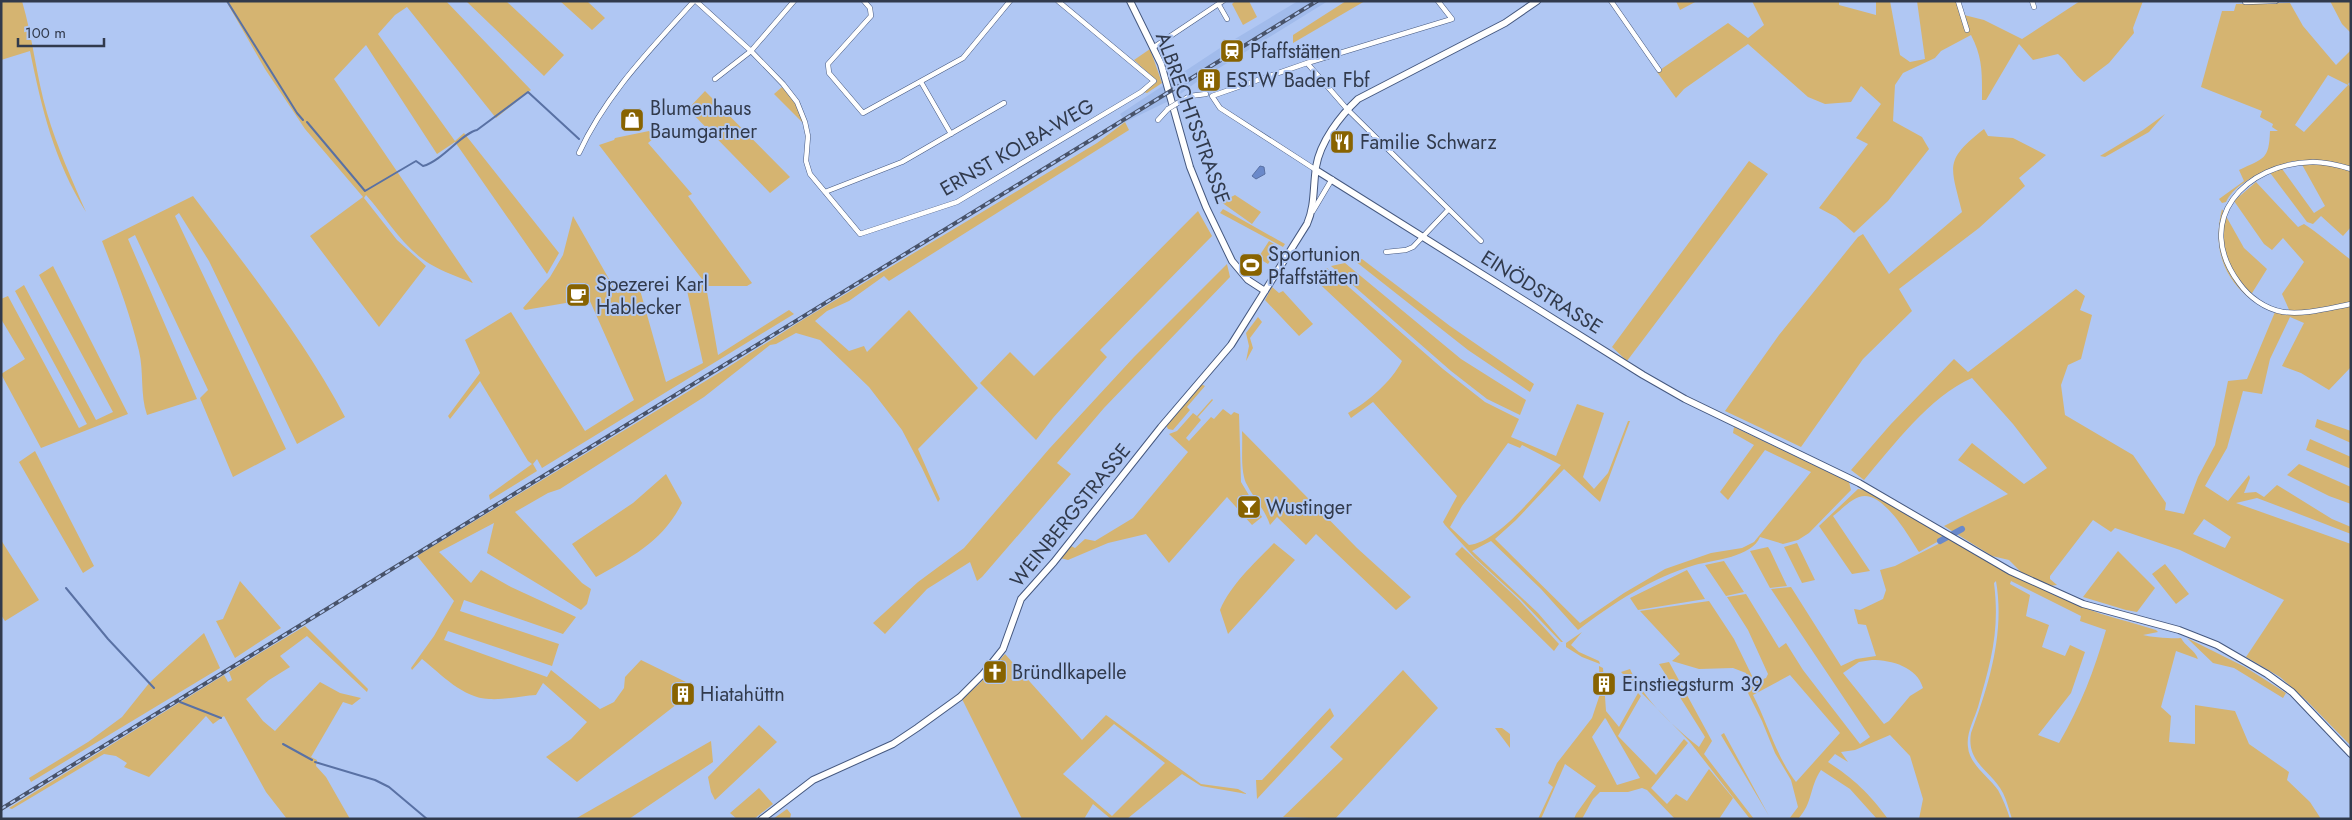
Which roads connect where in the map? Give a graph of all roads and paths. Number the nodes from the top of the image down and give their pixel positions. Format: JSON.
{"nodes":[{"id":1,"x":695,"y":1,"type":"edge"},
{"id":2,"x":794,"y":1,"type":"edge"},
{"id":3,"x":864,"y":1,"type":"edge"},
{"id":4,"x":1010,"y":1,"type":"edge"},
{"id":5,"x":1058,"y":1,"type":"edge"},
{"id":6,"x":1130,"y":1,"type":"edge"},
{"id":7,"x":1438,"y":1,"type":"edge"},
{"id":8,"x":1537,"y":1,"type":"edge"},
{"id":9,"x":1611,"y":1,"type":"edge"},
{"id":10,"x":1958,"y":1,"type":"edge"},
{"id":11,"x":2032,"y":1,"type":"edge"},
{"id":12,"x":2276,"y":1,"type":"edge"},
{"id":13,"x":2245,"y":2,"type":"edge"},
{"id":14,"x":1221,"y":3,"type":"edge"},
{"id":15,"x":2034,"y":7,"type":"dead end"},
{"id":16,"x":1227,"y":19,"type":"dead end"},
{"id":17,"x":1967,"y":30,"type":"dead end"},
{"id":18,"x":1154,"y":47,"type":"junction"},
{"id":19,"x":751,"y":52,"type":"junction"},
{"id":20,"x":1307,"y":63,"type":"junction"},
{"id":21,"x":1659,"y":70,"type":"dead end"},
{"id":22,"x":715,"y":79,"type":"dead end"},
{"id":23,"x":921,"y":82,"type":"junction"},
{"id":24,"x":1206,"y":94,"type":"dead end"},
{"id":25,"x":1004,"y":103,"type":"dead end"},
{"id":26,"x":1347,"y":109,"type":"junction"},
{"id":27,"x":1158,"y":120,"type":"dead end"},
{"id":28,"x":951,"y":134,"type":"junction"},
{"id":29,"x":579,"y":153,"type":"dead end"},
{"id":30,"x":2351,"y":169,"type":"edge"},
{"id":31,"x":1316,"y":170,"type":"junction"},
{"id":32,"x":1332,"y":179,"type":"junction"},
{"id":33,"x":825,"y":192,"type":"junction"},
{"id":34,"x":1448,"y":210,"type":"junction"},
{"id":35,"x":1312,"y":212,"type":"junction"},
{"id":36,"x":1422,"y":236,"type":"junction"},
{"id":37,"x":1481,"y":241,"type":"dead end"},
{"id":38,"x":1386,"y":252,"type":"dead end"},
{"id":39,"x":1265,"y":291,"type":"junction"},
{"id":40,"x":2351,"y":304,"type":"edge"},
{"id":41,"x":2351,"y":754,"type":"edge"},
{"id":42,"x":762,"y":819,"type":"edge"}],
"edges":[{"from":1,"to":19,"type":"street"},
{"from":1,"to":29,"type":"street"},
{"from":2,"to":19,"type":"street"},
{"from":3,"to":23,"type":"street"},
{"from":4,"to":23,"type":"street"},
{"from":5,"to":33,"type":"street","name":"ERNST KOLBA-WEG"},
{"from":6,"to":18,"type":"street","name":"ALBRECHTSSTRASSE"},
{"from":7,"to":20,"type":"street"},
{"from":8,"to":26,"type":"street"},
{"from":9,"to":21,"type":"street"},
{"from":10,"to":17,"type":"street"},
{"from":11,"to":15,"type":"street"},
{"from":12,"to":13,"type":"street"},
{"from":14,"to":16,"type":"street"},
{"from":14,"to":18,"type":"street"},
{"from":18,"to":39,"type":"street","name":"ALBRECHTSSTRASSE"},
{"from":19,"to":22,"type":"street"},
{"from":19,"to":33,"type":"street"},
{"from":20,"to":26,"type":"street"},
{"from":20,"to":31,"type":"street","name":"EINÖDSTRASSE"},
{"from":23,"to":28,"type":"street"},
{"from":24,"to":27,"type":"street","bridge":true},
{"from":25,"to":28,"type":"street"},
{"from":26,"to":31,"type":"street"},
{"from":26,"to":34,"type":"street"},
{"from":28,"to":33,"type":"street"},
{"from":30,"to":40,"type":"street"},
{"from":31,"to":32,"type":"street","name":"EINÖDSTRASSE"},
{"from":31,"to":35,"type":"street"},
{"from":32,"to":35,"type":"street"},
{"from":32,"to":36,"type":"street","name":"EINÖDSTRASSE"},
{"from":34,"to":36,"type":"street"},
{"from":34,"to":37,"type":"street"},
{"from":35,"to":39,"type":"street","name":"WEINBERGSTRASSE"},
{"from":36,"to":38,"type":"street"},
{"from":36,"to":41,"type":"street","name":"EINÖDSTRASSE"},
{"from":39,"to":42,"type":"street","name":"WEINBERGSTRASSE"}]}
